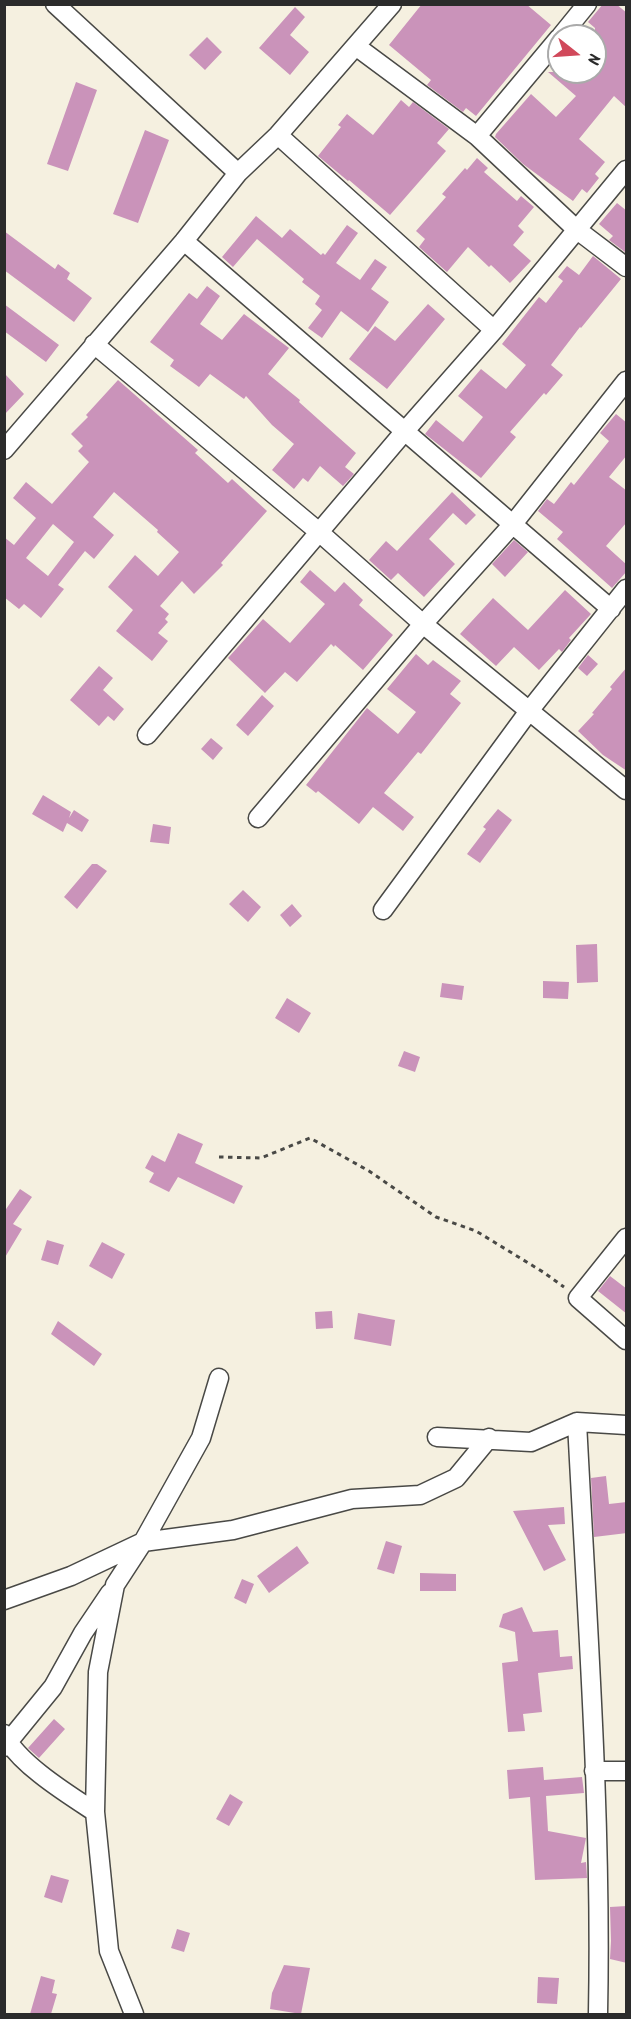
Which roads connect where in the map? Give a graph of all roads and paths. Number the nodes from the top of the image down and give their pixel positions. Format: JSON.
{"nodes":[{"id":1,"x":56,"y":4,"type":"edge"},
{"id":2,"x":393,"y":4,"type":"edge"},
{"id":3,"x":587,"y":4,"type":"edge"},
{"id":4,"x":571,"y":24,"type":"edge"},
{"id":5,"x":357,"y":47,"type":"junction"},
{"id":6,"x":547,"y":53,"type":"edge"},
{"id":7,"x":278,"y":135,"type":"junction"},
{"id":8,"x":477,"y":136,"type":"junction"},
{"id":9,"x":627,"y":170,"type":"edge"},
{"id":10,"x":238,"y":173,"type":"junction"},
{"id":11,"x":576,"y":229,"type":"junction"},
{"id":12,"x":184,"y":242,"type":"junction"},
{"id":13,"x":627,"y":267,"type":"edge"},
{"id":14,"x":494,"y":330,"type":"junction"},
{"id":15,"x":94,"y":344,"type":"junction"},
{"id":16,"x":627,"y":381,"type":"edge"},
{"id":17,"x":404,"y":432,"type":"junction"},
{"id":18,"x":4,"y":450,"type":"edge"},
{"id":19,"x":513,"y":524,"type":"junction"},
{"id":20,"x":319,"y":532,"type":"junction"},
{"id":21,"x":627,"y":590,"type":"edge"},
{"id":22,"x":610,"y":609,"type":"junction"},
{"id":23,"x":423,"y":624,"type":"junction"},
{"id":24,"x":529,"y":711,"type":"junction"},
{"id":25,"x":147,"y":735,"type":"dead end"},
{"id":26,"x":627,"y":790,"type":"edge"},
{"id":27,"x":258,"y":818,"type":"dead end"},
{"id":28,"x":383,"y":910,"type":"dead end"},
{"id":29,"x":219,"y":1157,"type":"dead end"},
{"id":30,"x":627,"y":1238,"type":"edge"},
{"id":31,"x":578,"y":1298,"type":"junction"},
{"id":32,"x":627,"y":1340,"type":"edge"},
{"id":33,"x":219,"y":1378,"type":"dead end"},
{"id":34,"x":577,"y":1422,"type":"junction"},
{"id":35,"x":627,"y":1425,"type":"edge"},
{"id":36,"x":437,"y":1437,"type":"dead end"},
{"id":37,"x":489,"y":1438,"type":"junction"},
{"id":38,"x":143,"y":1542,"type":"junction"},
{"id":39,"x":116,"y":1585,"type":"junction"},
{"id":40,"x":4,"y":1600,"type":"edge"},
{"id":41,"x":6,"y":1741,"type":"edge"},
{"id":42,"x":594,"y":1771,"type":"junction"},
{"id":43,"x":627,"y":1771,"type":"edge"},
{"id":44,"x":95,"y":1812,"type":"junction"},
{"id":45,"x":134,"y":2014,"type":"edge"},
{"id":46,"x":598,"y":2014,"type":"edge"}],
"edges":[{"from":1,"to":10,"type":"street"},
{"from":2,"to":5,"type":"street"},
{"from":3,"to":4,"type":"street"},
{"from":5,"to":7,"type":"street"},
{"from":5,"to":8,"type":"street"},
{"from":6,"to":8,"type":"street"},
{"from":7,"to":10,"type":"street"},
{"from":7,"to":14,"type":"street"},
{"from":8,"to":11,"type":"street"},
{"from":9,"to":11,"type":"street"},
{"from":10,"to":12,"type":"street"},
{"from":11,"to":13,"type":"street"},
{"from":11,"to":14,"type":"street"},
{"from":12,"to":15,"type":"street"},
{"from":12,"to":17,"type":"street"},
{"from":14,"to":17,"type":"street"},
{"from":15,"to":18,"type":"street"},
{"from":15,"to":20,"type":"street"},
{"from":16,"to":19,"type":"street"},
{"from":17,"to":19,"type":"street"},
{"from":17,"to":20,"type":"street"},
{"from":19,"to":22,"type":"street"},
{"from":19,"to":23,"type":"street"},
{"from":20,"to":23,"type":"street"},
{"from":20,"to":25,"type":"street"},
{"from":21,"to":22,"type":"street"},
{"from":22,"to":24,"type":"street"},
{"from":23,"to":24,"type":"street"},
{"from":23,"to":27,"type":"street"},
{"from":24,"to":26,"type":"street"},
{"from":24,"to":28,"type":"street"},
{"from":29,"to":31,"type":"path"},
{"from":30,"to":31,"type":"street"},
{"from":31,"to":32,"type":"street"},
{"from":33,"to":38,"type":"street"},
{"from":34,"to":35,"type":"street"},
{"from":34,"to":37,"type":"street"},
{"from":34,"to":42,"type":"street"},
{"from":36,"to":37,"type":"street"},
{"from":37,"to":38,"type":"street"},
{"from":38,"to":39,"type":"street"},
{"from":38,"to":40,"type":"street"},
{"from":39,"to":41,"type":"street"},
{"from":39,"to":44,"type":"street"},
{"from":41,"to":44,"type":"street"},
{"from":42,"to":43,"type":"street"},
{"from":42,"to":46,"type":"street"},
{"from":44,"to":45,"type":"street"}]}
